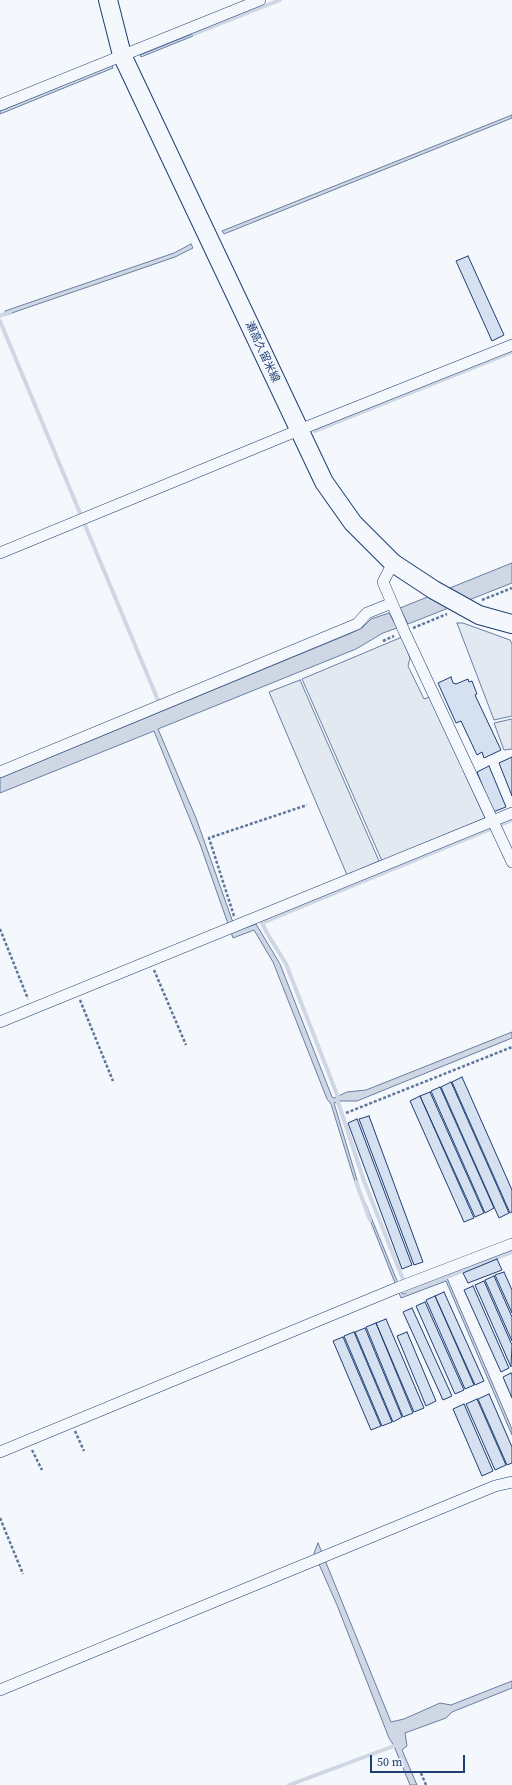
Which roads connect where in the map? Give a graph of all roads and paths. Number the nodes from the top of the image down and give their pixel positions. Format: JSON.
{"nodes":[{"id":1,"x":108,"y":0,"type":"edge"},
{"id":2,"x":260,"y":0,"type":"edge"},
{"id":3,"x":122,"y":55,"type":"junction"},
{"id":4,"x":0,"y":106,"type":"edge"},
{"id":5,"x":512,"y":345,"type":"edge"},
{"id":6,"x":299,"y":430,"type":"junction"},
{"id":7,"x":0,"y":553,"type":"edge"},
{"id":8,"x":393,"y":563,"type":"junction"},
{"id":9,"x":392,"y":603,"type":"junction"},
{"id":10,"x":512,"y":624,"type":"edge"},
{"id":11,"x":0,"y":772,"type":"edge"},
{"id":12,"x":307,"y":805,"type":"dead end"},
{"id":13,"x":512,"y":813,"type":"edge"},
{"id":14,"x":493,"y":821,"type":"junction"},
{"id":15,"x":512,"y":862,"type":"edge"},
{"id":16,"x":237,"y":925,"type":"junction"},
{"id":17,"x":0,"y":929,"type":"edge"},
{"id":18,"x":150,"y":961,"type":"junction"},
{"id":19,"x":77,"y":991,"type":"junction"},
{"id":20,"x":32,"y":1009,"type":"junction"},
{"id":21,"x":0,"y":1022,"type":"edge"},
{"id":22,"x":186,"y":1045,"type":"dead end"},
{"id":23,"x":512,"y":1047,"type":"edge"},
{"id":24,"x":113,"y":1081,"type":"dead end"},
{"id":25,"x":346,"y":1114,"type":"dead end"},
{"id":26,"x":512,"y":1244,"type":"edge"},
{"id":27,"x":71,"y":1422,"type":"junction"},
{"id":28,"x":28,"y":1440,"type":"junction"},
{"id":29,"x":84,"y":1451,"type":"dead end"},
{"id":30,"x":0,"y":1452,"type":"edge"},
{"id":31,"x":42,"y":1470,"type":"dead end"},
{"id":32,"x":512,"y":1482,"type":"edge"},
{"id":33,"x":0,"y":1518,"type":"edge"},
{"id":34,"x":23,"y":1574,"type":"dead end"},
{"id":35,"x":0,"y":1690,"type":"edge"},
{"id":36,"x":421,"y":1773,"type":"dead end"},
{"id":37,"x":426,"y":1785,"type":"edge"}],
"edges":[{"from":1,"to":3,"type":"main road","name":"瀬高久留米線"},
{"from":2,"to":3,"type":"street"},
{"from":3,"to":4,"type":"street"},
{"from":3,"to":6,"type":"main road","name":"瀬高久留米線"},
{"from":5,"to":6,"type":"street"},
{"from":6,"to":7,"type":"street"},
{"from":6,"to":8,"type":"main road","name":"瀬高久留米線"},
{"from":8,"to":9,"type":"street"},
{"from":8,"to":10,"type":"main road","name":"瀬高久留米線"},
{"from":9,"to":11,"type":"street"},
{"from":9,"to":14,"type":"street"},
{"from":12,"to":16,"type":"path"},
{"from":13,"to":14,"type":"street"},
{"from":14,"to":15,"type":"street"},
{"from":14,"to":16,"type":"street"},
{"from":16,"to":18,"type":"street"},
{"from":17,"to":20,"type":"path"},
{"from":18,"to":19,"type":"street"},
{"from":18,"to":22,"type":"path"},
{"from":19,"to":20,"type":"street"},
{"from":19,"to":24,"type":"path"},
{"from":20,"to":21,"type":"street"},
{"from":23,"to":25,"type":"path"},
{"from":26,"to":27,"type":"street"},
{"from":27,"to":28,"type":"street"},
{"from":27,"to":29,"type":"path"},
{"from":28,"to":30,"type":"street"},
{"from":28,"to":31,"type":"path"},
{"from":32,"to":35,"type":"street"},
{"from":33,"to":34,"type":"path"},
{"from":36,"to":37,"type":"path"}]}
